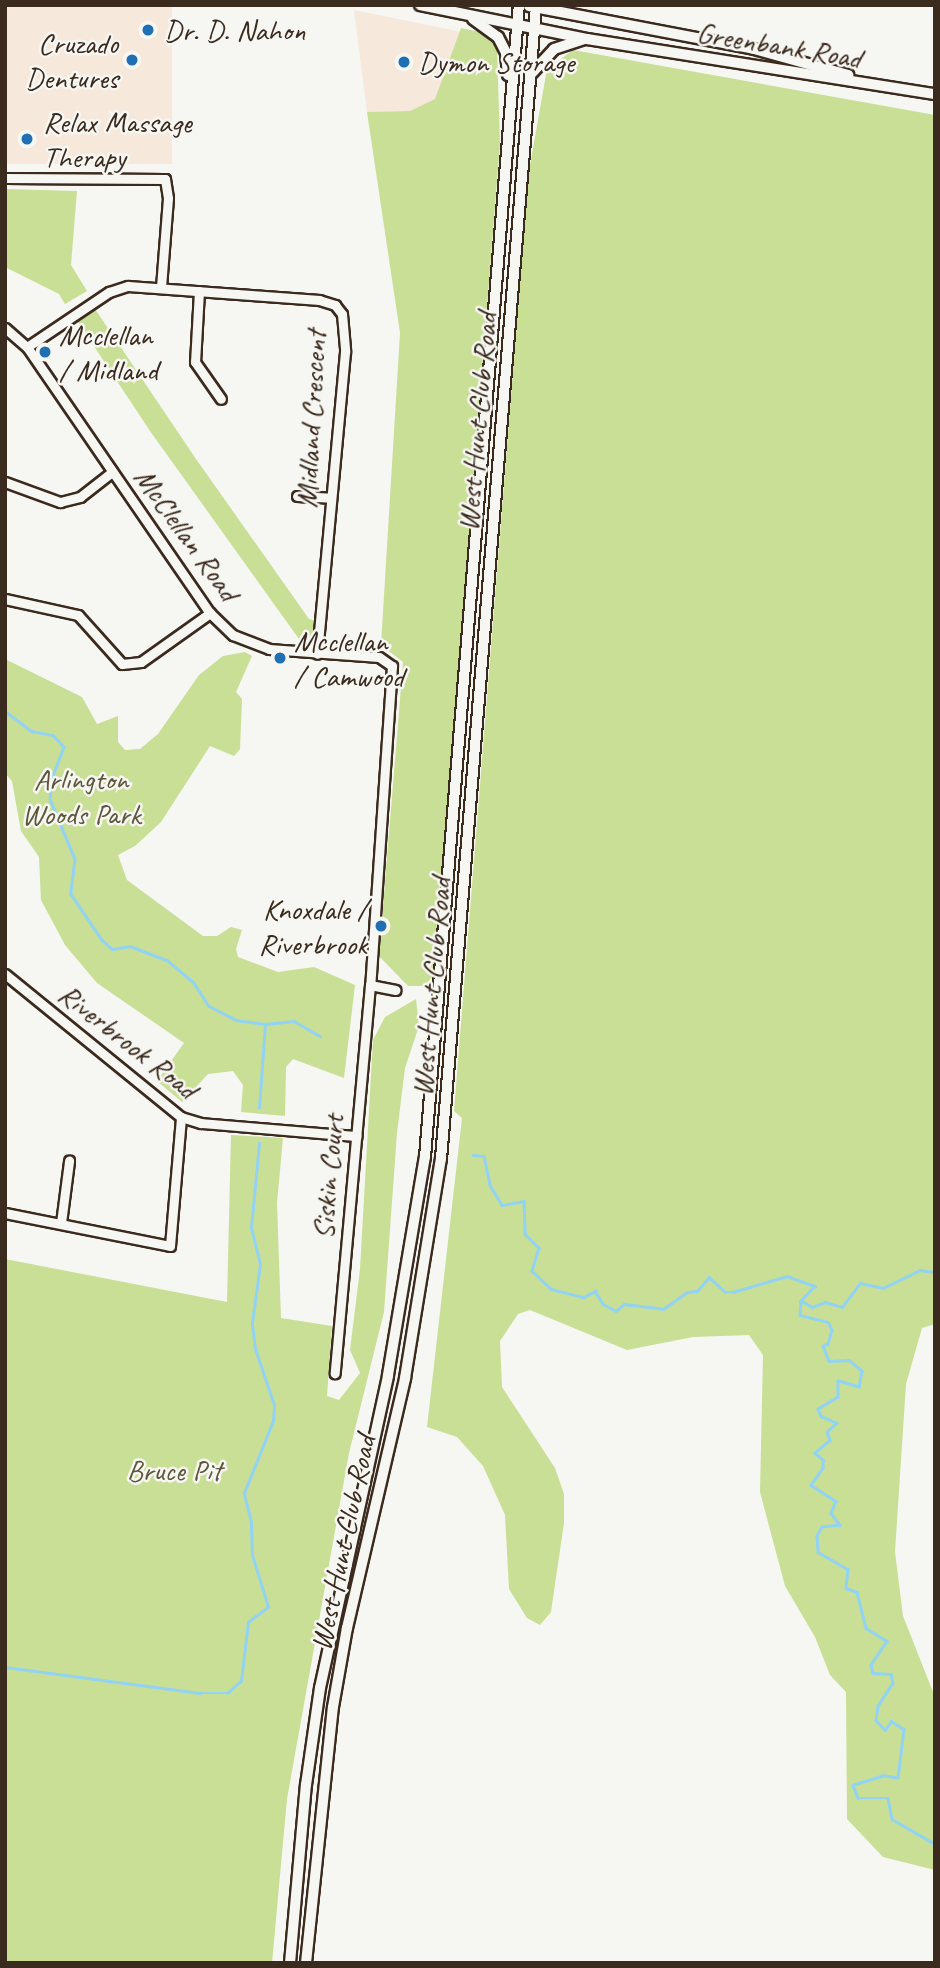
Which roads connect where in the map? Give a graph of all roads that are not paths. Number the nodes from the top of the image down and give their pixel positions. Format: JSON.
{"nodes":[{"id":1,"x":420,"y":5,"type":"edge"},
{"id":2,"x":519,"y":5,"type":"edge"},
{"id":3,"x":564,"y":5,"type":"edge"},
{"id":4,"x":532,"y":6,"type":"edge"},
{"id":5,"x":461,"y":14,"type":"junction"},
{"id":6,"x":572,"y":14,"type":"junction"},
{"id":7,"x":518,"y":25,"type":"junction"},
{"id":8,"x":534,"y":28,"type":"junction"},
{"id":9,"x":587,"y":39,"type":"junction"},
{"id":10,"x":530,"y":75,"type":"junction"},
{"id":11,"x":884,"y":85,"type":"junction"},
{"id":12,"x":935,"y":94,"type":"edge"},
{"id":13,"x":512,"y":108,"type":"junction"},
{"id":14,"x":5,"y":178,"type":"edge"},
{"id":15,"x":161,"y":286,"type":"junction"},
{"id":16,"x":200,"y":291,"type":"junction"},
{"id":17,"x":5,"y":328,"type":"edge"},
{"id":18,"x":27,"y":347,"type":"junction"},
{"id":19,"x":221,"y":399,"type":"dead end"},
{"id":20,"x":112,"y":472,"type":"junction"},
{"id":21,"x":5,"y":482,"type":"edge"},
{"id":22,"x":297,"y":496,"type":"dead end"},
{"id":23,"x":331,"y":498,"type":"junction"},
{"id":24,"x":5,"y":598,"type":"edge"},
{"id":25,"x":210,"y":613,"type":"junction"},
{"id":26,"x":317,"y":654,"type":"junction"},
{"id":27,"x":392,"y":666,"type":"joint"},
{"id":28,"x":5,"y":975,"type":"edge"},
{"id":29,"x":370,"y":985,"type":"junction"},
{"id":30,"x":396,"y":990,"type":"dead end"},
{"id":31,"x":181,"y":1117,"type":"junction"},
{"id":32,"x":356,"y":1136,"type":"junction"},
{"id":33,"x":69,"y":1161,"type":"dead end"},
{"id":34,"x":5,"y":1213,"type":"edge"},
{"id":35,"x":61,"y":1223,"type":"junction"},
{"id":36,"x":335,"y":1373,"type":"dead end"},
{"id":37,"x":290,"y":1963,"type":"edge"},
{"id":38,"x":306,"y":1963,"type":"edge"}],
"edges":[{"from":1,"to":5,"type":"main road","name":"Greenbank Road"},
{"from":2,"to":7,"type":"main road","name":"West Hunt Club Road"},
{"from":3,"to":6,"type":"main road"},
{"from":4,"to":6,"type":"main road","name":"Greenbank Road"},
{"from":4,"to":8,"type":"main road","name":"West Hunt Club Road"},
{"from":5,"to":7,"type":"main road","name":"Greenbank Road"},
{"from":5,"to":13,"type":"main road"},
{"from":6,"to":11,"type":"main road","name":"Greenbank Road"},
{"from":7,"to":8,"type":"main road","name":"Greenbank Road"},
{"from":7,"to":13,"type":"main road","name":"West Hunt Club Road"},
{"from":8,"to":9,"type":"main road","name":"Greenbank Road"},
{"from":8,"to":10,"type":"main road","name":"West Hunt Club Road"},
{"from":9,"to":10,"type":"main road"},
{"from":9,"to":11,"type":"main road","name":"Greenbank Road"},
{"from":10,"to":38,"type":"main road","name":"West Hunt Club Road"},
{"from":11,"to":12,"type":"main road","name":"Greenbank Road"},
{"from":13,"to":37,"type":"main road","name":"West Hunt Club Road"},
{"from":14,"to":15,"type":"street"},
{"from":15,"to":16,"type":"street","name":"Midland Crescent"},
{"from":15,"to":18,"type":"street","name":"Midland Crescent"},
{"from":16,"to":19,"type":"street"},
{"from":16,"to":23,"type":"street","name":"Midland Crescent"},
{"from":17,"to":18,"type":"street","name":"McClellan Road"},
{"from":18,"to":20,"type":"street","name":"McClellan Road"},
{"from":20,"to":21,"type":"street"},
{"from":20,"to":25,"type":"street","name":"McClellan Road"},
{"from":22,"to":23,"type":"street"},
{"from":23,"to":26,"type":"street","name":"Midland Crescent"},
{"from":24,"to":25,"type":"street"},
{"from":25,"to":26,"type":"street","name":"McClellan Road"},
{"from":26,"to":27,"type":"street","name":"McClellan Road"},
{"from":27,"to":29,"type":"street","name":"Siskin Court"},
{"from":28,"to":31,"type":"street","name":"Riverbrook Road"},
{"from":29,"to":30,"type":"street"},
{"from":29,"to":32,"type":"street","name":"Siskin Court"},
{"from":31,"to":32,"type":"street","name":"Riverbrook Road"},
{"from":31,"to":35,"type":"street"},
{"from":32,"to":36,"type":"street","name":"Siskin Court"},
{"from":33,"to":35,"type":"street"},
{"from":34,"to":35,"type":"street"}]}
